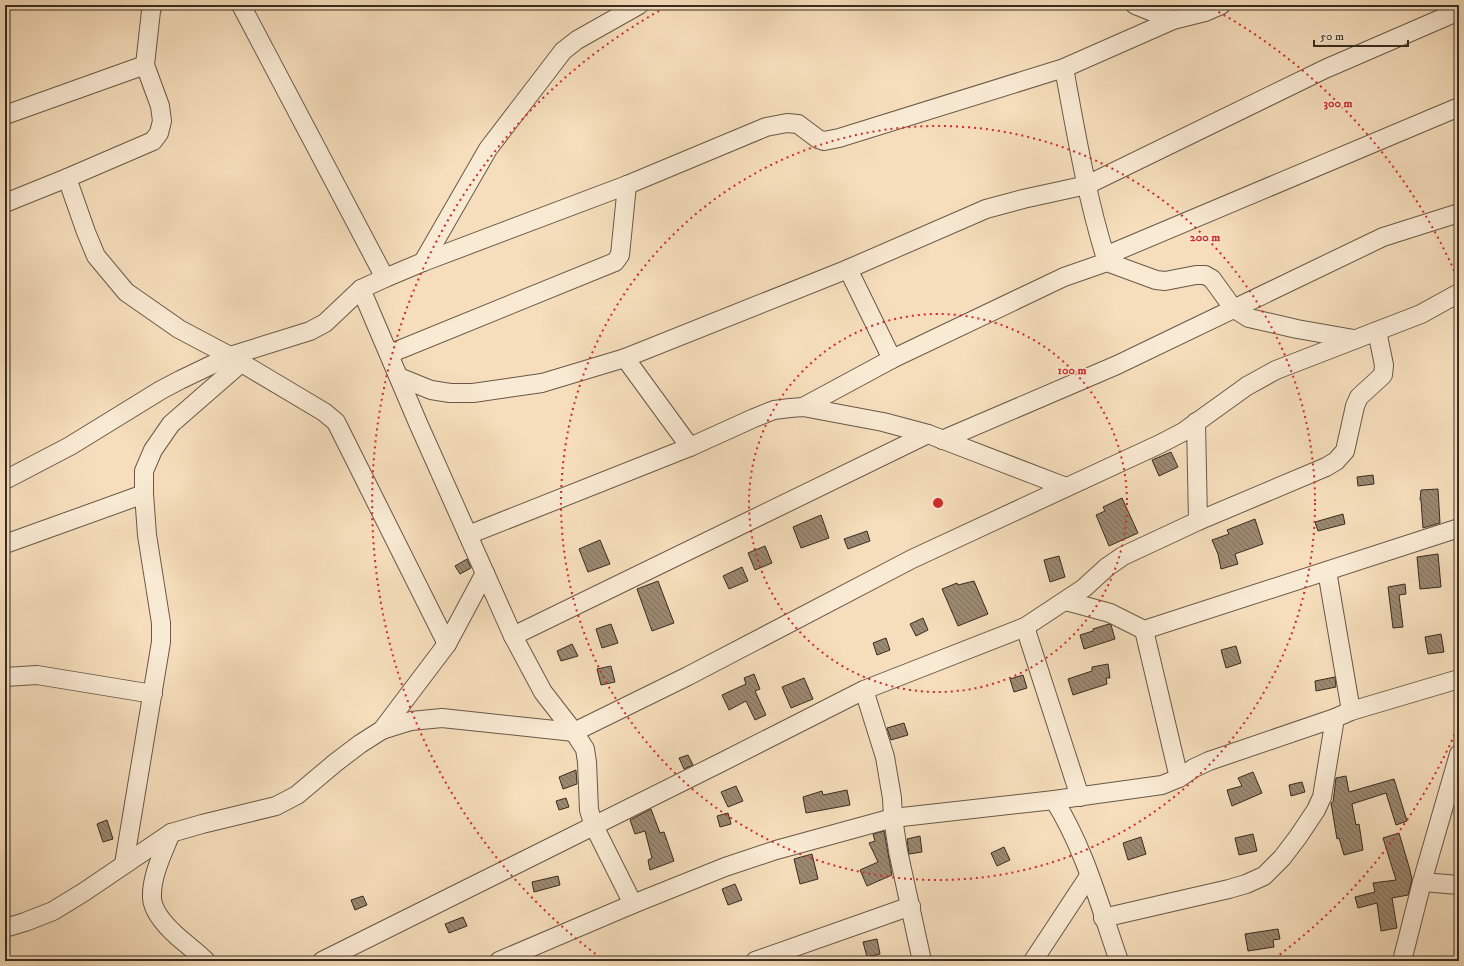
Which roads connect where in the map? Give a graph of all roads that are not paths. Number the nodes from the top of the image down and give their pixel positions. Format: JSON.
{"nodes":[{"id":1,"x":153,"y":5,"type":"edge"},
{"id":2,"x":241,"y":5,"type":"edge"},
{"id":3,"x":639,"y":5,"type":"edge"},
{"id":4,"x":1135,"y":5,"type":"edge"},
{"id":5,"x":1221,"y":5,"type":"edge"},
{"id":6,"x":1459,"y":11,"type":"edge"},
{"id":7,"x":1174,"y":20,"type":"junction"},
{"id":8,"x":145,"y":65,"type":"junction"},
{"id":9,"x":1064,"y":68,"type":"junction"},
{"id":10,"x":1459,"y":108,"type":"edge"},
{"id":11,"x":5,"y":115,"type":"edge"},
{"id":12,"x":67,"y":178,"type":"junction"},
{"id":13,"x":627,"y":185,"type":"junction"},
{"id":14,"x":1087,"y":185,"type":"junction"},
{"id":15,"x":5,"y":203,"type":"edge"},
{"id":16,"x":1459,"y":213,"type":"edge"},
{"id":17,"x":1106,"y":259,"type":"junction"},
{"id":18,"x":423,"y":262,"type":"junction"},
{"id":19,"x":848,"y":269,"type":"junction"},
{"id":20,"x":384,"y":278,"type":"junction"},
{"id":21,"x":361,"y":289,"type":"junction"},
{"id":22,"x":1459,"y":293,"type":"edge"},
{"id":23,"x":1233,"y":308,"type":"junction"},
{"id":24,"x":1377,"y":331,"type":"junction"},
{"id":25,"x":1354,"y":340,"type":"junction"},
{"id":26,"x":389,"y":354,"type":"junction"},
{"id":27,"x":625,"y":358,"type":"junction"},
{"id":28,"x":235,"y":359,"type":"junction"},
{"id":29,"x":892,"y":359,"type":"junction"},
{"id":30,"x":399,"y":377,"type":"junction"},
{"id":31,"x":803,"y":407,"type":"junction"},
{"id":32,"x":1196,"y":422,"type":"junction"},
{"id":33,"x":935,"y":437,"type":"junction"},
{"id":34,"x":690,"y":448,"type":"junction"},
{"id":35,"x":5,"y":480,"type":"edge"},
{"id":36,"x":1066,"y":488,"type":"junction"},
{"id":37,"x":144,"y":494,"type":"junction"},
{"id":38,"x":1198,"y":521,"type":"junction"},
{"id":39,"x":1459,"y":528,"type":"edge"},
{"id":40,"x":468,"y":535,"type":"junction"},
{"id":41,"x":5,"y":544,"type":"edge"},
{"id":42,"x":1327,"y":571,"type":"junction"},
{"id":43,"x":485,"y":573,"type":"junction"},
{"id":44,"x":1066,"y":601,"type":"junction"},
{"id":45,"x":1025,"y":627,"type":"junction"},
{"id":46,"x":1144,"y":630,"type":"junction"},
{"id":47,"x":513,"y":636,"type":"junction"},
{"id":48,"x":447,"y":644,"type":"junction"},
{"id":49,"x":5,"y":677,"type":"edge"},
{"id":50,"x":1459,"y":679,"type":"edge"},
{"id":51,"x":864,"y":690,"type":"junction"},
{"id":52,"x":153,"y":694,"type":"junction"},
{"id":53,"x":1351,"y":712,"type":"junction"},
{"id":54,"x":1335,"y":718,"type":"junction"},
{"id":55,"x":382,"y":730,"type":"junction"},
{"id":56,"x":574,"y":732,"type":"junction"},
{"id":57,"x":1459,"y":754,"type":"edge"},
{"id":58,"x":1179,"y":778,"type":"junction"},
{"id":59,"x":1080,"y":797,"type":"junction"},
{"id":60,"x":1054,"y":800,"type":"junction"},
{"id":61,"x":893,"y":818,"type":"junction"},
{"id":62,"x":594,"y":826,"type":"junction"},
{"id":63,"x":171,"y":833,"type":"junction"},
{"id":64,"x":124,"y":864,"type":"junction"},
{"id":65,"x":1089,"y":876,"type":"junction"},
{"id":66,"x":1422,"y":882,"type":"junction"},
{"id":67,"x":1459,"y":885,"type":"edge"},
{"id":68,"x":633,"y":904,"type":"junction"},
{"id":69,"x":911,"y":906,"type":"junction"},
{"id":70,"x":1104,"y":918,"type":"junction"},
{"id":71,"x":5,"y":928,"type":"edge"},
{"id":72,"x":206,"y":961,"type":"edge"},
{"id":73,"x":322,"y":961,"type":"edge"},
{"id":74,"x":499,"y":961,"type":"edge"},
{"id":75,"x":755,"y":961,"type":"edge"},
{"id":76,"x":922,"y":961,"type":"edge"},
{"id":77,"x":1033,"y":961,"type":"edge"},
{"id":78,"x":1118,"y":961,"type":"edge"},
{"id":79,"x":1402,"y":961,"type":"edge"}],
"edges":[{"from":1,"to":8,"type":"street"},
{"from":2,"to":20,"type":"street"},
{"from":3,"to":18,"type":"street"},
{"from":4,"to":7,"type":"street"},
{"from":5,"to":7,"type":"street"},
{"from":6,"to":14,"type":"street"},
{"from":7,"to":9,"type":"street"},
{"from":8,"to":11,"type":"street"},
{"from":8,"to":12,"type":"street"},
{"from":9,"to":13,"type":"street"},
{"from":9,"to":14,"type":"street"},
{"from":10,"to":17,"type":"street"},
{"from":12,"to":15,"type":"street"},
{"from":12,"to":28,"type":"street"},
{"from":13,"to":18,"type":"street"},
{"from":13,"to":26,"type":"street"},
{"from":14,"to":17,"type":"street"},
{"from":14,"to":19,"type":"street"},
{"from":16,"to":23,"type":"street"},
{"from":17,"to":23,"type":"street"},
{"from":17,"to":29,"type":"street"},
{"from":18,"to":20,"type":"street"},
{"from":19,"to":27,"type":"street"},
{"from":19,"to":29,"type":"street"},
{"from":20,"to":21,"type":"street"},
{"from":21,"to":26,"type":"street"},
{"from":21,"to":28,"type":"street"},
{"from":22,"to":24,"type":"street"},
{"from":23,"to":25,"type":"street"},
{"from":23,"to":33,"type":"street"},
{"from":24,"to":25,"type":"street"},
{"from":24,"to":38,"type":"street"},
{"from":25,"to":32,"type":"street"},
{"from":26,"to":30,"type":"street"},
{"from":27,"to":30,"type":"street"},
{"from":27,"to":34,"type":"street"},
{"from":28,"to":35,"type":"street"},
{"from":28,"to":37,"type":"street"},
{"from":28,"to":48,"type":"street"},
{"from":29,"to":31,"type":"street"},
{"from":30,"to":40,"type":"street"},
{"from":31,"to":33,"type":"street"},
{"from":31,"to":34,"type":"street"},
{"from":32,"to":36,"type":"street"},
{"from":32,"to":38,"type":"street"},
{"from":33,"to":36,"type":"street"},
{"from":33,"to":47,"type":"street"},
{"from":34,"to":40,"type":"street"},
{"from":36,"to":56,"type":"street"},
{"from":37,"to":41,"type":"street"},
{"from":37,"to":52,"type":"street"},
{"from":38,"to":44,"type":"street"},
{"from":39,"to":42,"type":"street"},
{"from":40,"to":43,"type":"street"},
{"from":42,"to":46,"type":"street"},
{"from":42,"to":53,"type":"street"},
{"from":43,"to":47,"type":"street"},
{"from":43,"to":48,"type":"street"},
{"from":44,"to":45,"type":"street"},
{"from":44,"to":46,"type":"street"},
{"from":45,"to":51,"type":"street"},
{"from":45,"to":59,"type":"street"},
{"from":46,"to":58,"type":"street"},
{"from":47,"to":56,"type":"street"},
{"from":48,"to":55,"type":"street"},
{"from":49,"to":52,"type":"street"},
{"from":50,"to":53,"type":"street"},
{"from":51,"to":61,"type":"street"},
{"from":51,"to":62,"type":"street"},
{"from":52,"to":64,"type":"street"},
{"from":53,"to":54,"type":"street"},
{"from":54,"to":58,"type":"street"},
{"from":54,"to":70,"type":"street"},
{"from":55,"to":56,"type":"street"},
{"from":55,"to":63,"type":"street"},
{"from":56,"to":62,"type":"street"},
{"from":57,"to":66,"type":"street"},
{"from":58,"to":59,"type":"street"},
{"from":59,"to":60,"type":"street"},
{"from":60,"to":61,"type":"street"},
{"from":60,"to":65,"type":"street"},
{"from":61,"to":68,"type":"street"},
{"from":61,"to":69,"type":"street"},
{"from":62,"to":68,"type":"street"},
{"from":62,"to":73,"type":"street"},
{"from":63,"to":64,"type":"street"},
{"from":63,"to":72,"type":"street"},
{"from":64,"to":71,"type":"street"},
{"from":65,"to":70,"type":"street"},
{"from":65,"to":77,"type":"street"},
{"from":66,"to":67,"type":"street"},
{"from":66,"to":79,"type":"street"},
{"from":68,"to":74,"type":"street"},
{"from":69,"to":75,"type":"street"},
{"from":69,"to":76,"type":"street"},
{"from":70,"to":78,"type":"street"}]}
